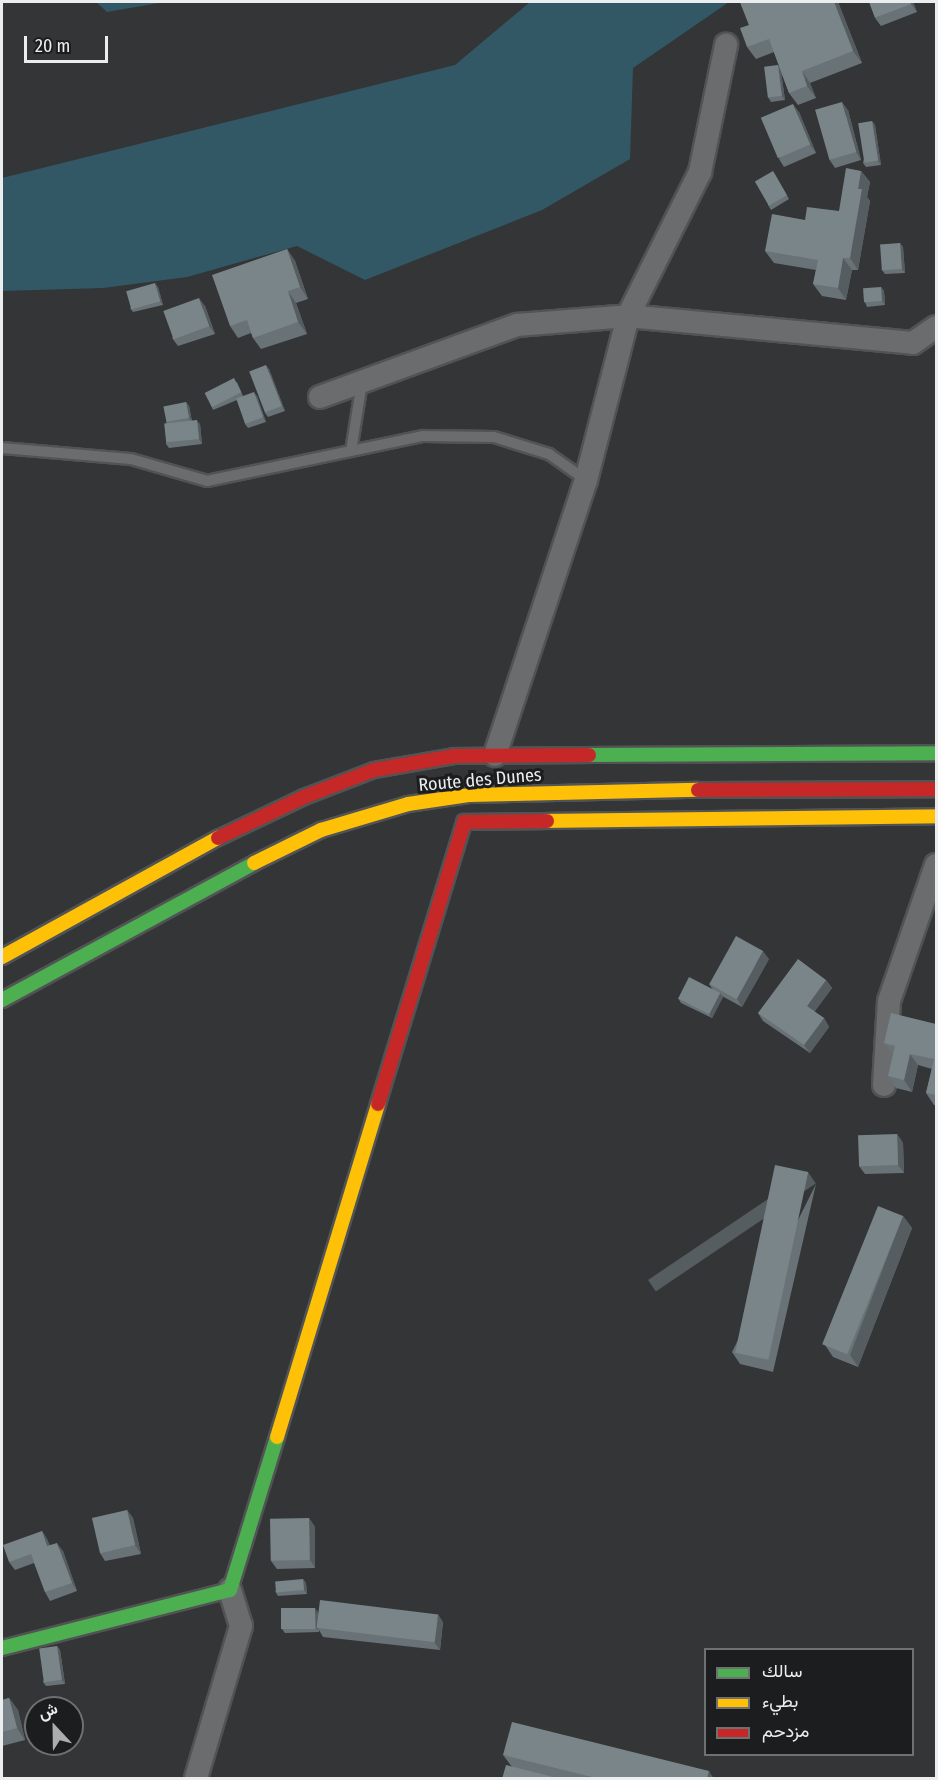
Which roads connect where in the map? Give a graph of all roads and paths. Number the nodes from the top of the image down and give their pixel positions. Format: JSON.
{"nodes":[{"id":1,"x":726,"y":45,"type":"dead end"},
{"id":2,"x":628,"y":316,"type":"junction"},
{"id":3,"x":936,"y":327,"type":"edge"},
{"id":4,"x":362,"y":382,"type":"junction"},
{"id":5,"x":320,"y":398,"type":"dead end"},
{"id":6,"x":2,"y":448,"type":"edge"},
{"id":7,"x":351,"y":451,"type":"junction"},
{"id":8,"x":586,"y":480,"type":"junction"},
{"id":9,"x":936,"y":753,"type":"edge"},
{"id":10,"x":495,"y":755,"type":"junction"},
{"id":11,"x":936,"y":789,"type":"edge"},
{"id":12,"x":936,"y":816,"type":"edge"},
{"id":13,"x":936,"y":865,"type":"edge"},
{"id":14,"x":2,"y":957,"type":"edge"},
{"id":15,"x":2,"y":1000,"type":"edge"},
{"id":16,"x":884,"y":1086,"type":"dead end"},
{"id":17,"x":230,"y":1590,"type":"junction"},
{"id":18,"x":2,"y":1648,"type":"edge"},
{"id":19,"x":195,"y":1779,"type":"edge"}],
"edges":[{"from":1,"to":2,"type":"street"},
{"from":2,"to":3,"type":"street"},
{"from":2,"to":4,"type":"street"},
{"from":2,"to":8,"type":"street"},
{"from":4,"to":5,"type":"street"},
{"from":4,"to":7,"type":"lane"},
{"from":6,"to":7,"type":"lane"},
{"from":7,"to":8,"type":"lane"},
{"from":8,"to":10,"type":"street"},
{"from":9,"to":10,"type":"main road","name":"Route des Dunes"},
{"from":10,"to":14,"type":"main road","name":"Route des Dunes"},
{"from":11,"to":15,"type":"main road","name":"Route des Dunes"},
{"from":12,"to":17,"type":"main road"},
{"from":13,"to":16,"type":"street"},
{"from":17,"to":18,"type":"main road"},
{"from":17,"to":19,"type":"street"}]}
